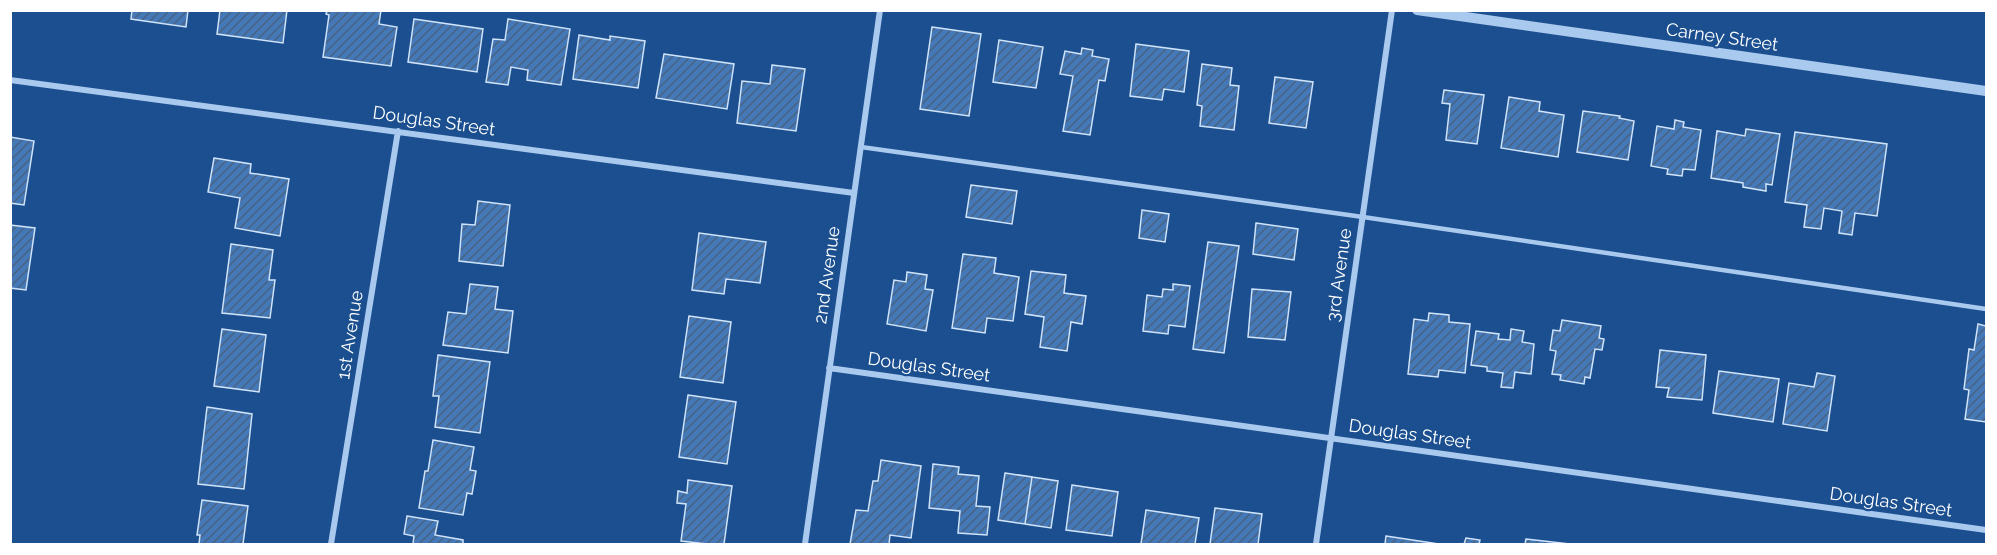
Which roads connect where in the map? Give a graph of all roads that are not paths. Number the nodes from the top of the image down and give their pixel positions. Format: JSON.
{"nodes":[{"id":1,"x":880,"y":10,"type":"edge"},
{"id":2,"x":1392,"y":10,"type":"edge"},
{"id":3,"x":1417,"y":10,"type":"edge"},
{"id":4,"x":10,"y":80,"type":"edge"},
{"id":5,"x":1986,"y":91,"type":"edge"},
{"id":6,"x":399,"y":131,"type":"junction"},
{"id":7,"x":861,"y":147,"type":"junction"},
{"id":8,"x":854,"y":193,"type":"junction"},
{"id":9,"x":1363,"y":217,"type":"junction"},
{"id":10,"x":1986,"y":309,"type":"edge"},
{"id":11,"x":829,"y":368,"type":"junction"},
{"id":12,"x":1332,"y":439,"type":"junction"},
{"id":13,"x":1986,"y":530,"type":"edge"},
{"id":14,"x":331,"y":544,"type":"edge"},
{"id":15,"x":805,"y":544,"type":"edge"},
{"id":16,"x":1316,"y":544,"type":"edge"}],
"edges":[{"from":1,"to":7,"type":"street","name":"2nd Avenue"},
{"from":2,"to":9,"type":"street","name":"3rd Avenue"},
{"from":3,"to":5,"type":"street","name":"Carney Street"},
{"from":4,"to":6,"type":"street","name":"Douglas Street"},
{"from":6,"to":8,"type":"street","name":"Douglas Street"},
{"from":6,"to":14,"type":"street","name":"1st Avenue"},
{"from":7,"to":8,"type":"street","name":"2nd Avenue"},
{"from":7,"to":9,"type":"lane"},
{"from":8,"to":11,"type":"street","name":"2nd Avenue"},
{"from":9,"to":10,"type":"lane"},
{"from":9,"to":12,"type":"street","name":"3rd Avenue"},
{"from":11,"to":12,"type":"street","name":"Douglas Street"},
{"from":11,"to":15,"type":"street","name":"2nd Avenue"},
{"from":12,"to":13,"type":"street","name":"Douglas Street"},
{"from":12,"to":16,"type":"street","name":"3rd Avenue"}]}
